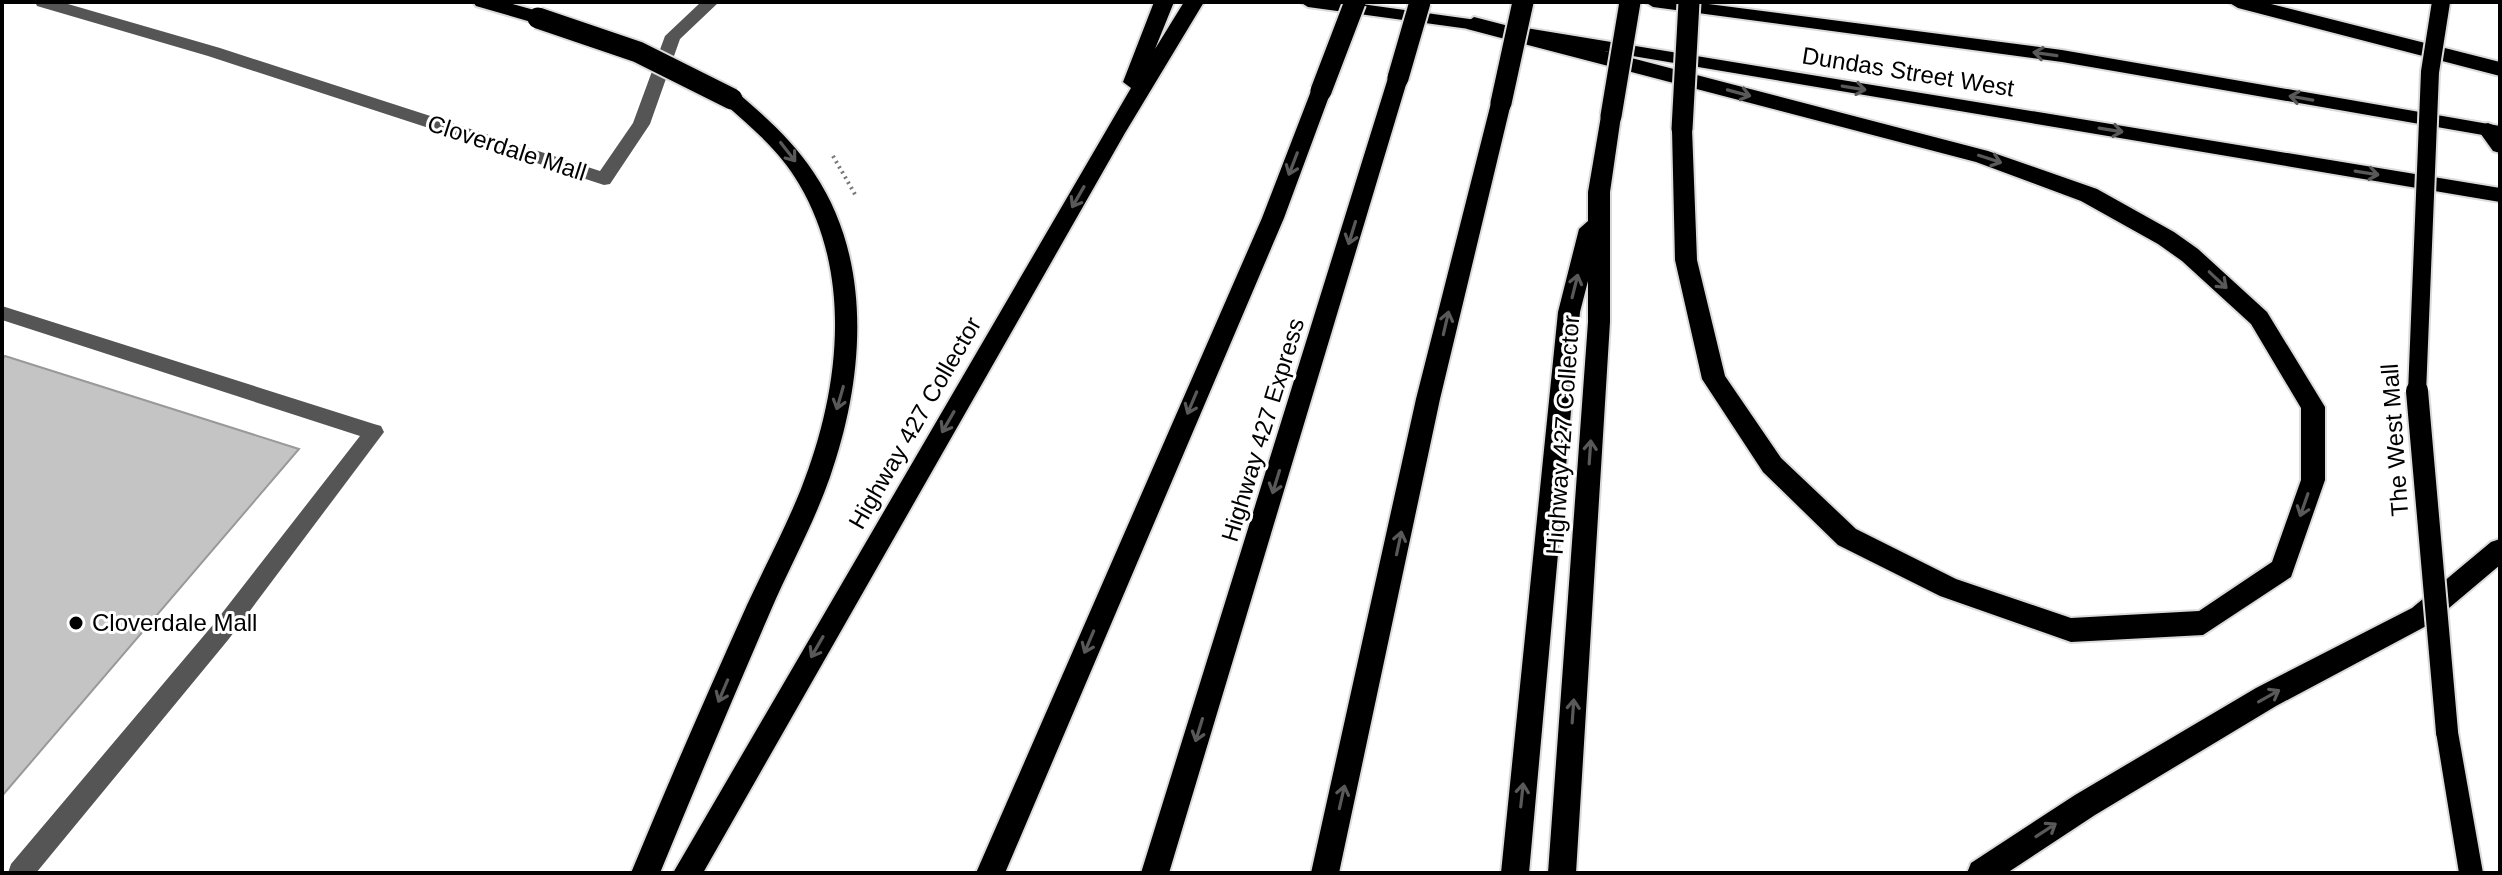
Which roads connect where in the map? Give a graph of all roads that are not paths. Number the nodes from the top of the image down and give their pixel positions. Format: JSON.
{"nodes":[{"id":1,"x":43,"y":2,"type":"edge"},
{"id":2,"x":483,"y":2,"type":"edge"},
{"id":3,"x":711,"y":2,"type":"edge"},
{"id":4,"x":1164,"y":2,"type":"edge"},
{"id":5,"x":1194,"y":2,"type":"edge"},
{"id":6,"x":1308,"y":2,"type":"edge"},
{"id":7,"x":1355,"y":2,"type":"edge"},
{"id":8,"x":1420,"y":2,"type":"edge"},
{"id":9,"x":1523,"y":2,"type":"edge"},
{"id":10,"x":1630,"y":2,"type":"edge"},
{"id":11,"x":1653,"y":2,"type":"edge"},
{"id":12,"x":1689,"y":2,"type":"edge"},
{"id":13,"x":2238,"y":2,"type":"edge"},
{"id":14,"x":2441,"y":2,"type":"edge"},
{"id":15,"x":1474,"y":24,"type":"junction"},
{"id":16,"x":2500,"y":69,"type":"edge"},
{"id":17,"x":1117,"y":129,"type":"junction"},
{"id":18,"x":2496,"y":136,"type":"edge"},
{"id":19,"x":1599,"y":192,"type":"junction"},
{"id":20,"x":2500,"y":195,"type":"edge"},
{"id":21,"x":2,"y":313,"type":"edge"},
{"id":22,"x":2500,"y":550,"type":"edge"},
{"id":23,"x":20,"y":873,"type":"edge"},
{"id":24,"x":645,"y":873,"type":"edge"},
{"id":25,"x":687,"y":873,"type":"edge"},
{"id":26,"x":990,"y":873,"type":"edge"},
{"id":27,"x":1155,"y":873,"type":"edge"},
{"id":28,"x":1325,"y":873,"type":"edge"},
{"id":29,"x":1515,"y":873,"type":"edge"},
{"id":30,"x":1562,"y":873,"type":"edge"},
{"id":31,"x":1981,"y":873,"type":"edge"},
{"id":32,"x":2471,"y":873,"type":"edge"}],
"edges":[{"from":1,"to":3,"type":"lane","name":"Cloverdale Mall"},
{"from":2,"to":24,"type":"highway","one_way":true,"bridge":true},
{"from":4,"to":17,"type":"highway"},
{"from":5,"to":17,"type":"highway","name":"Highway 427 Collector"},
{"from":6,"to":15,"type":"main road","name":"Dundas Street West"},
{"from":7,"to":26,"type":"highway","one_way":true,"bridge":true},
{"from":8,"to":27,"type":"highway","name":"Highway 427 Express","one_way":true,"bridge":true},
{"from":28,"to":9,"type":"highway","one_way":true,"bridge":true},
{"from":10,"to":19,"type":"highway","name":"Highway 427 Collector","bridge":true},
{"from":18,"to":11,"type":"main road","name":"Dundas Street West","one_way":true},
{"from":15,"to":12,"type":"highway","one_way":true,"bridge":true},
{"from":13,"to":16,"type":"highway"},
{"from":14,"to":32,"type":"main road","name":"The West Mall","bridge":true},
{"from":15,"to":20,"type":"main road","name":"Dundas Street West","one_way":true},
{"from":17,"to":25,"type":"highway","name":"Highway 427 Collector","one_way":true},
{"from":29,"to":19,"type":"highway","one_way":true},
{"from":30,"to":19,"type":"highway","name":"Highway 427 Collector","one_way":true},
{"from":21,"to":23,"type":"lane"},
{"from":31,"to":22,"type":"highway","one_way":true}]}
